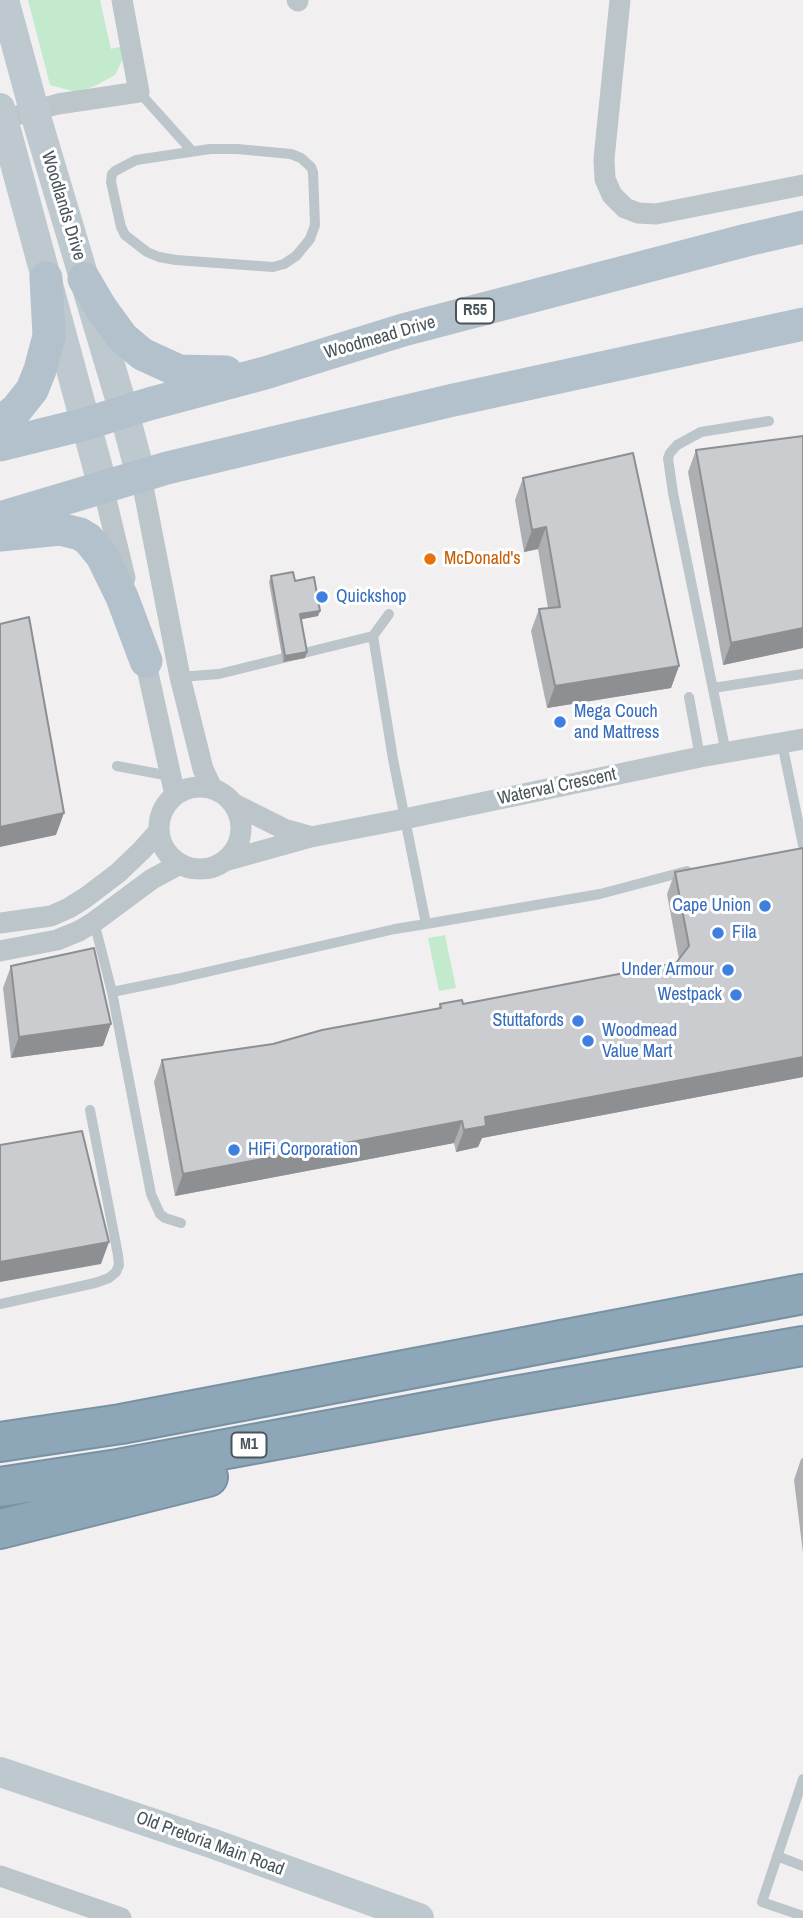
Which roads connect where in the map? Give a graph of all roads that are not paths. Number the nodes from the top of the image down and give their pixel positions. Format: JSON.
{"nodes":[{"id":1,"x":4,"y":0,"type":"edge"},
{"id":2,"x":122,"y":0,"type":"edge"},
{"id":3,"x":620,"y":0,"type":"edge"},
{"id":4,"x":139,"y":92,"type":"junction"},
{"id":5,"x":34,"y":110,"type":"junction"},
{"id":6,"x":1,"y":116,"type":"edge"},
{"id":7,"x":192,"y":151,"type":"junction"},
{"id":8,"x":803,"y":185,"type":"edge"},
{"id":9,"x":803,"y":227,"type":"edge"},
{"id":10,"x":46,"y":278,"type":"junction"},
{"id":11,"x":85,"y":279,"type":"junction"},
{"id":12,"x":803,"y":324,"type":"edge"},
{"id":13,"x":265,"y":373,"type":"junction"},
{"id":14,"x":124,"y":412,"type":"junction"},
{"id":15,"x":769,"y":421,"type":"dead end"},
{"id":16,"x":0,"y":422,"type":"edge"},
{"id":17,"x":85,"y":424,"type":"junction"},
{"id":18,"x":0,"y":445,"type":"edge"},
{"id":19,"x":141,"y":476,"type":"junction"},
{"id":20,"x":103,"y":487,"type":"junction"},
{"id":21,"x":0,"y":518,"type":"edge"},
{"id":22,"x":0,"y":535,"type":"edge"},
{"id":23,"x":389,"y":614,"type":"dead end"},
{"id":24,"x":373,"y":636,"type":"junction"},
{"id":25,"x":146,"y":661,"type":"junction"},
{"id":26,"x":803,"y":674,"type":"edge"},
{"id":27,"x":180,"y":677,"type":"junction"},
{"id":28,"x":713,"y":688,"type":"junction"},
{"id":29,"x":689,"y":696,"type":"dead end"},
{"id":30,"x":803,"y":739,"type":"edge"},
{"id":31,"x":782,"y":743,"type":"junction"},
{"id":32,"x":726,"y":753,"type":"junction"},
{"id":33,"x":700,"y":757,"type":"junction"},
{"id":34,"x":117,"y":766,"type":"dead end"},
{"id":35,"x":172,"y":786,"type":"junction"},
{"id":36,"x":212,"y":788,"type":"junction"},
{"id":37,"x":234,"y":804,"type":"junction"},
{"id":38,"x":404,"y":819,"type":"junction"},
{"id":39,"x":159,"y":831,"type":"junction"},
{"id":40,"x":311,"y":836,"type":"junction"},
{"id":41,"x":803,"y":845,"type":"edge"},
{"id":42,"x":225,"y":861,"type":"junction"},
{"id":43,"x":180,"y":864,"type":"junction"},
{"id":44,"x":699,"y":869,"type":"edge"},
{"id":45,"x":94,"y":922,"type":"junction"},
{"id":46,"x":0,"y":923,"type":"edge"},
{"id":47,"x":426,"y":924,"type":"junction"},
{"id":48,"x":0,"y":951,"type":"edge"},
{"id":49,"x":112,"y":992,"type":"junction"},
{"id":50,"x":90,"y":1110,"type":"dead end"},
{"id":51,"x":181,"y":1223,"type":"dead end"},
{"id":52,"x":803,"y":1294,"type":"edge"},
{"id":53,"x":0,"y":1304,"type":"edge"},
{"id":54,"x":803,"y":1346,"type":"edge"},
{"id":55,"x":497,"y":1399,"type":"junction"},
{"id":56,"x":0,"y":1442,"type":"edge"},
{"id":57,"x":0,"y":1487,"type":"edge"},
{"id":58,"x":0,"y":1529,"type":"edge"},
{"id":59,"x":0,"y":1772,"type":"edge"},
{"id":60,"x":803,"y":1779,"type":"edge"},
{"id":61,"x":777,"y":1856,"type":"junction"},
{"id":62,"x":803,"y":1866,"type":"edge"},
{"id":63,"x":0,"y":1876,"type":"edge"},
{"id":64,"x":82,"y":1912,"type":"edge"},
{"id":65,"x":803,"y":1916,"type":"edge"},
{"id":66,"x":121,"y":1918,"type":"edge"},
{"id":67,"x":419,"y":1918,"type":"edge"}],
"edges":[{"from":1,"to":5,"type":"main road","name":"Woodlands Drive"},
{"from":2,"to":4,"type":"street"},
{"from":3,"to":8,"type":"street"},
{"from":4,"to":5,"type":"street"},
{"from":4,"to":7,"type":"lane"},
{"from":5,"to":6,"type":"street"},
{"from":5,"to":11,"type":"main road","name":"Woodlands Drive"},
{"from":6,"to":10,"type":"main road","name":"Woodlands Drive"},
{"from":7,"to":7,"type":"lane"},
{"from":9,"to":13,"type":"main road","name":"Woodmead Drive","number":"R55"},
{"from":10,"to":16,"type":"main road"},
{"from":10,"to":17,"type":"main road","name":"Woodlands Drive"},
{"from":11,"to":13,"type":"main road"},
{"from":11,"to":14,"type":"main road","name":"Woodlands Drive"},
{"from":12,"to":19,"type":"main road"},
{"from":13,"to":14,"type":"main road","name":"Woodmead Drive","number":"R55"},
{"from":14,"to":17,"type":"main road","name":"Woodmead Drive","number":"R55"},
{"from":14,"to":19,"type":"main road","name":"Woodlands Drive"},
{"from":15,"to":28,"type":"lane"},
{"from":17,"to":18,"type":"main road","name":"Woodmead Drive","number":"R55"},
{"from":17,"to":20,"type":"main road","name":"Woodlands Drive"},
{"from":19,"to":20,"type":"main road"},
{"from":19,"to":27,"type":"street"},
{"from":20,"to":21,"type":"main road"},
{"from":20,"to":25,"type":"street"},
{"from":22,"to":25,"type":"main road"},
{"from":23,"to":24,"type":"lane"},
{"from":24,"to":27,"type":"lane"},
{"from":24,"to":38,"type":"lane"},
{"from":25,"to":35,"type":"street"},
{"from":26,"to":28,"type":"lane"},
{"from":27,"to":36,"type":"street"},
{"from":28,"to":32,"type":"lane"},
{"from":29,"to":33,"type":"lane"},
{"from":30,"to":31,"type":"street","name":"Waterval Crescent"},
{"from":31,"to":32,"type":"street","name":"Waterval Crescent"},
{"from":31,"to":41,"type":"lane"},
{"from":32,"to":33,"type":"street","name":"Waterval Crescent"},
{"from":33,"to":38,"type":"street","name":"Waterval Crescent"},
{"from":34,"to":35,"type":"lane"},
{"from":35,"to":36,"type":"street"},
{"from":35,"to":39,"type":"street"},
{"from":36,"to":37,"type":"street"},
{"from":37,"to":40,"type":"street","name":"Waterval Crescent"},
{"from":37,"to":42,"type":"street"},
{"from":38,"to":40,"type":"street","name":"Waterval Crescent"},
{"from":38,"to":47,"type":"lane"},
{"from":39,"to":43,"type":"street"},
{"from":39,"to":46,"type":"street"},
{"from":40,"to":42,"type":"street","name":"Waterval Crescent"},
{"from":42,"to":43,"type":"street"},
{"from":43,"to":45,"type":"street"},
{"from":44,"to":47,"type":"lane"},
{"from":45,"to":48,"type":"street"},
{"from":45,"to":49,"type":"lane"},
{"from":47,"to":49,"type":"lane"},
{"from":49,"to":51,"type":"lane"},
{"from":50,"to":53,"type":"lane"},
{"from":52,"to":56,"type":"highway"},
{"from":54,"to":55,"type":"highway","number":"M1"},
{"from":55,"to":57,"type":"highway","number":"M1"},
{"from":55,"to":58,"type":"highway"},
{"from":59,"to":67,"type":"main road","name":"Old Pretoria Main Road"},
{"from":60,"to":61,"type":"lane"},
{"from":61,"to":62,"type":"lane"},
{"from":61,"to":65,"type":"lane"},
{"from":63,"to":64,"type":"street"},
{"from":64,"to":66,"type":"street"}]}
